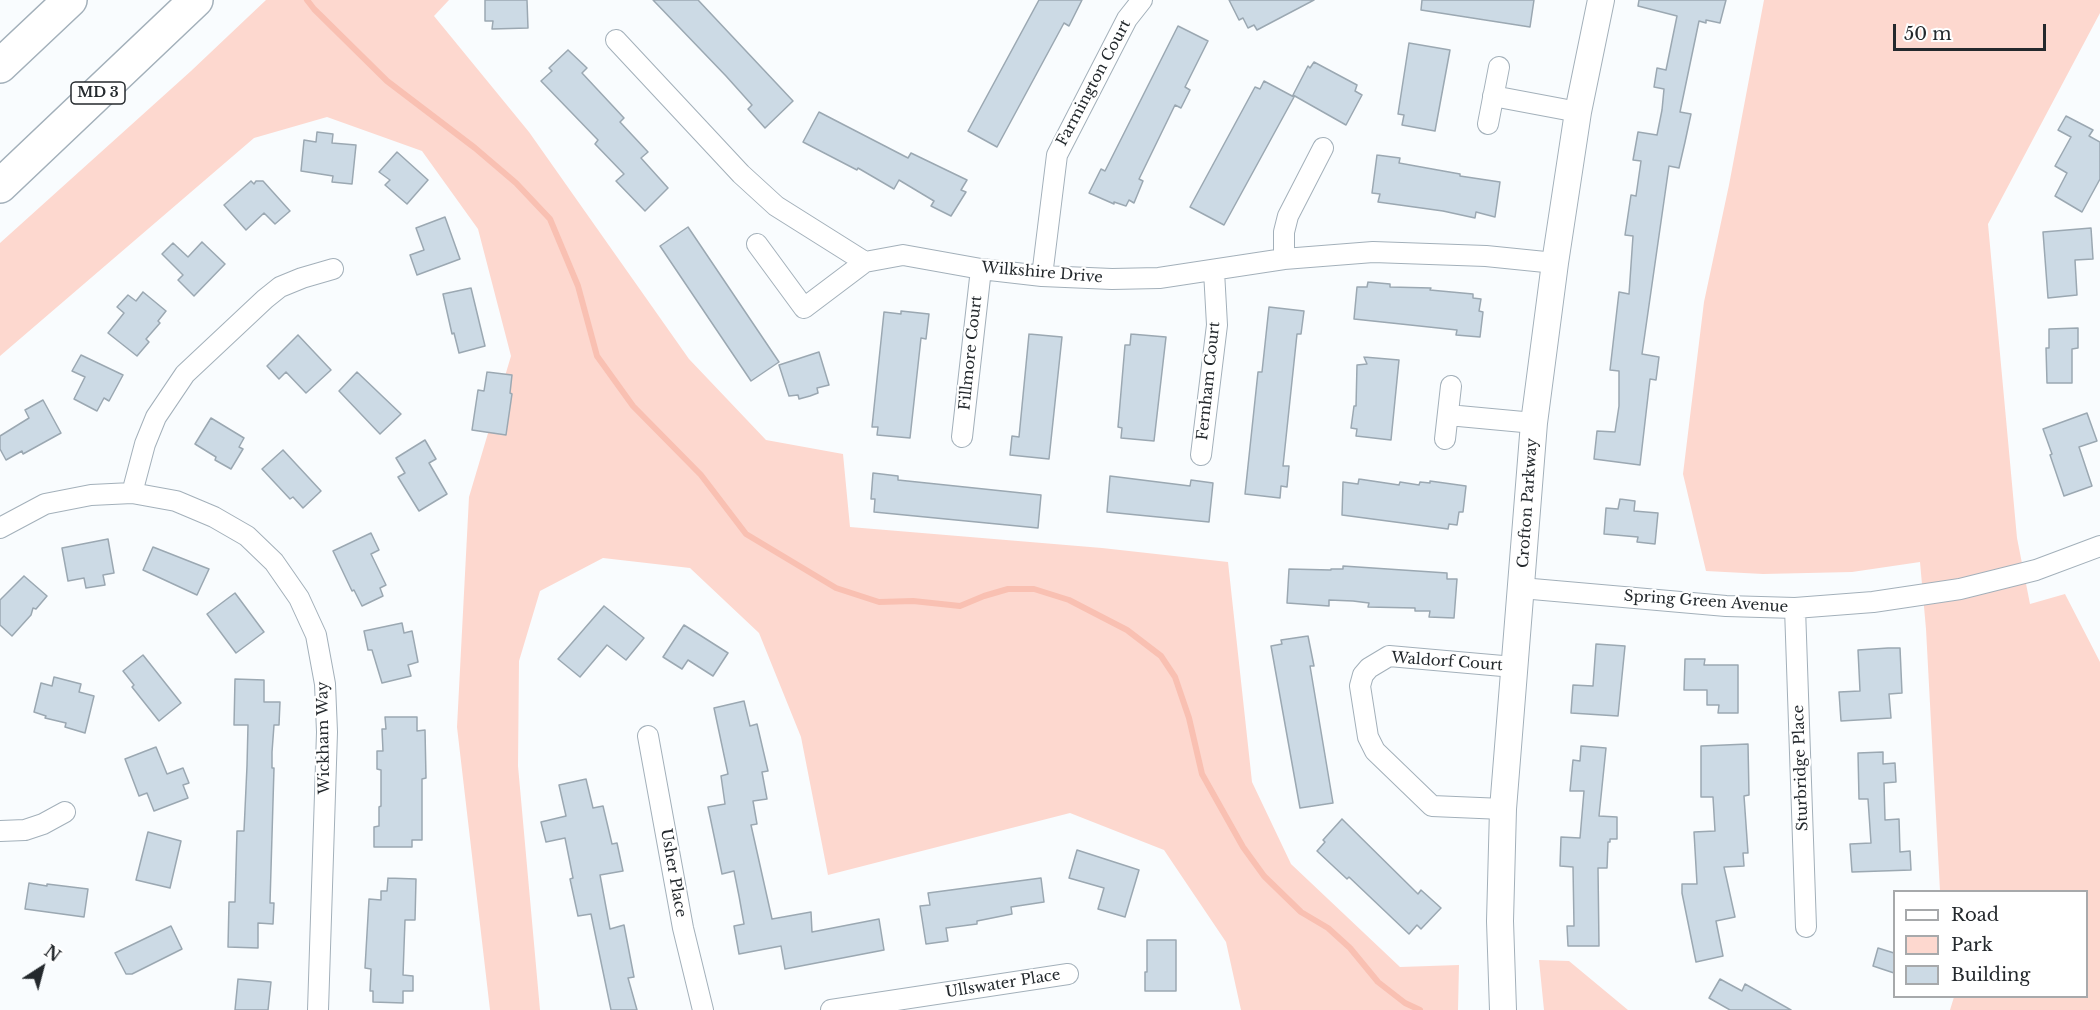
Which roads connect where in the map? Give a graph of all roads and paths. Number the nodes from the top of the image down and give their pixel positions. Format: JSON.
{"nodes":[{"id":1,"x":70,"y":0,"type":"edge"},
{"id":2,"x":196,"y":0,"type":"edge"},
{"id":3,"x":1142,"y":0,"type":"edge"},
{"id":4,"x":1601,"y":0,"type":"edge"},
{"id":5,"x":615,"y":40,"type":"dead end"},
{"id":6,"x":0,"y":66,"type":"edge"},
{"id":7,"x":1499,"y":67,"type":"dead end"},
{"id":8,"x":1493,"y":96,"type":"junction"},
{"id":9,"x":1578,"y":112,"type":"junction"},
{"id":10,"x":1488,"y":124,"type":"dead end"},
{"id":11,"x":1323,"y":148,"type":"dead end"},
{"id":12,"x":0,"y":186,"type":"edge"},
{"id":13,"x":757,"y":244,"type":"dead end"},
{"id":14,"x":1284,"y":259,"type":"junction"},
{"id":15,"x":865,"y":262,"type":"junction"},
{"id":16,"x":1555,"y":263,"type":"junction"},
{"id":17,"x":333,"y":269,"type":"dead end"},
{"id":18,"x":981,"y":269,"type":"junction"},
{"id":19,"x":1214,"y":271,"type":"junction"},
{"id":20,"x":1042,"y":276,"type":"junction"},
{"id":21,"x":1451,"y":386,"type":"dead end"},
{"id":22,"x":1448,"y":415,"type":"junction"},
{"id":23,"x":1534,"y":423,"type":"junction"},
{"id":24,"x":962,"y":437,"type":"dead end"},
{"id":25,"x":1445,"y":439,"type":"dead end"},
{"id":26,"x":1201,"y":454,"type":"dead end"},
{"id":27,"x":132,"y":493,"type":"junction"},
{"id":28,"x":0,"y":528,"type":"edge"},
{"id":29,"x":2100,"y":546,"type":"edge"},
{"id":30,"x":1521,"y":588,"type":"junction"},
{"id":31,"x":1795,"y":608,"type":"junction"},
{"id":32,"x":1514,"y":667,"type":"junction"},
{"id":33,"x":648,"y":736,"type":"dead end"},
{"id":34,"x":1503,"y":809,"type":"junction"},
{"id":35,"x":65,"y":812,"type":"dead end"},
{"id":36,"x":0,"y":831,"type":"edge"},
{"id":37,"x":1806,"y":927,"type":"dead end"},
{"id":38,"x":1068,"y":974,"type":"dead end"},
{"id":39,"x":318,"y":1010,"type":"edge"},
{"id":40,"x":703,"y":1010,"type":"edge"},
{"id":41,"x":831,"y":1010,"type":"edge"},
{"id":42,"x":1503,"y":1010,"type":"edge"}],
"edges":[{"from":1,"to":6,"type":"highway"},
{"from":2,"to":12,"type":"highway","number":"MD 3"},
{"from":3,"to":20,"type":"street","name":"Farmington Court"},
{"from":4,"to":9,"type":"street","name":"Crofton Parkway"},
{"from":5,"to":15,"type":"street"},
{"from":7,"to":8,"type":"street"},
{"from":8,"to":9,"type":"street"},
{"from":8,"to":10,"type":"street"},
{"from":9,"to":16,"type":"street","name":"Crofton Parkway"},
{"from":11,"to":14,"type":"street"},
{"from":13,"to":15,"type":"street"},
{"from":14,"to":16,"type":"street","name":"Wilkshire Drive"},
{"from":14,"to":19,"type":"street","name":"Wilkshire Drive"},
{"from":15,"to":18,"type":"street","name":"Wilkshire Drive"},
{"from":16,"to":23,"type":"street","name":"Crofton Parkway"},
{"from":17,"to":27,"type":"street"},
{"from":18,"to":20,"type":"street","name":"Wilkshire Drive"},
{"from":18,"to":24,"type":"street","name":"Fillmore Court"},
{"from":19,"to":20,"type":"street","name":"Wilkshire Drive"},
{"from":19,"to":26,"type":"street","name":"Fernham Court"},
{"from":21,"to":22,"type":"street"},
{"from":22,"to":23,"type":"street"},
{"from":22,"to":25,"type":"street"},
{"from":23,"to":30,"type":"street","name":"Crofton Parkway"},
{"from":27,"to":28,"type":"street","name":"Wickham Way"},
{"from":27,"to":39,"type":"street","name":"Wickham Way"},
{"from":29,"to":31,"type":"street","name":"Spring Green Avenue"},
{"from":30,"to":31,"type":"street","name":"Spring Green Avenue"},
{"from":30,"to":32,"type":"street","name":"Crofton Parkway"},
{"from":31,"to":37,"type":"street","name":"Sturbridge Place"},
{"from":32,"to":34,"type":"street","name":"Crofton Parkway"},
{"from":32,"to":34,"type":"street","name":"Waldorf Court"},
{"from":33,"to":40,"type":"street","name":"Usher Place"},
{"from":34,"to":42,"type":"street","name":"Crofton Parkway"},
{"from":35,"to":36,"type":"street"},
{"from":38,"to":41,"type":"street","name":"Ullswater Place"}]}
